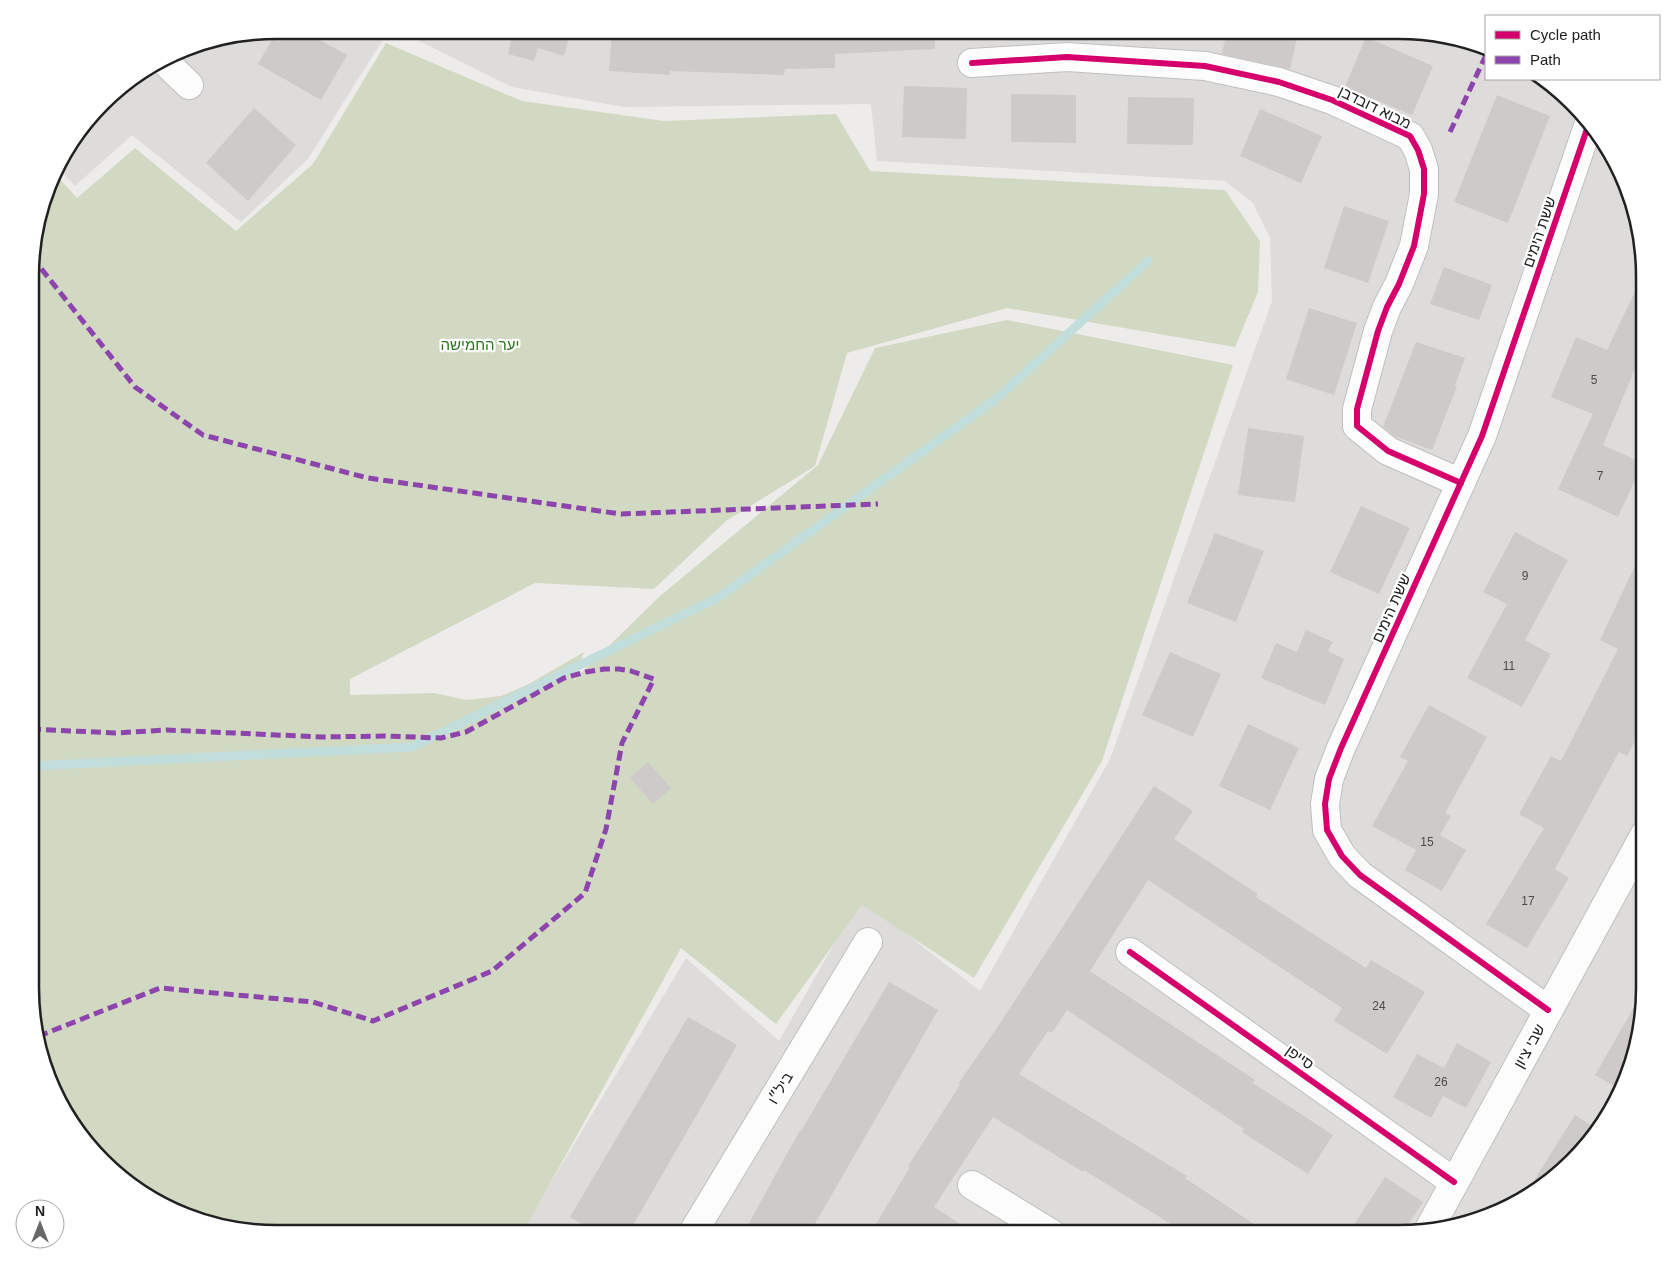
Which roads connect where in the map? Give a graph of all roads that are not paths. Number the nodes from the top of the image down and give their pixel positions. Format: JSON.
{"nodes":[{"id":1,"x":972,"y":63,"type":"dead end"},
{"id":2,"x":168,"y":65,"type":"edge"},
{"id":3,"x":189,"y":85,"type":"dead end"},
{"id":4,"x":1586,"y":131,"type":"edge"},
{"id":5,"x":1461,"y":483,"type":"junction"},
{"id":6,"x":1636,"y":853,"type":"edge"},
{"id":7,"x":868,"y":942,"type":"dead end"},
{"id":8,"x":1130,"y":952,"type":"dead end"},
{"id":9,"x":1548,"y":1010,"type":"junction"},
{"id":10,"x":1454,"y":1182,"type":"junction"},
{"id":11,"x":972,"y":1185,"type":"dead end"},
{"id":12,"x":1432,"y":1223,"type":"edge"},
{"id":13,"x":697,"y":1225,"type":"edge"},
{"id":14,"x":1037,"y":1225,"type":"edge"}],
"edges":[{"from":1,"to":5,"type":"street","name":"מבוא דובדבן"},
{"from":2,"to":3,"type":"street"},
{"from":4,"to":5,"type":"street","name":"ששת הימים"},
{"from":5,"to":9,"type":"street","name":"ששת הימים"},
{"from":6,"to":9,"type":"street","name":"שבי ציון"},
{"from":7,"to":13,"type":"street","name":"ביל״ו"},
{"from":8,"to":10,"type":"street","name":"סייפן"},
{"from":9,"to":10,"type":"street","name":"שבי ציון"},
{"from":10,"to":12,"type":"street","name":"שבי ציון"},
{"from":11,"to":14,"type":"street"}]}
